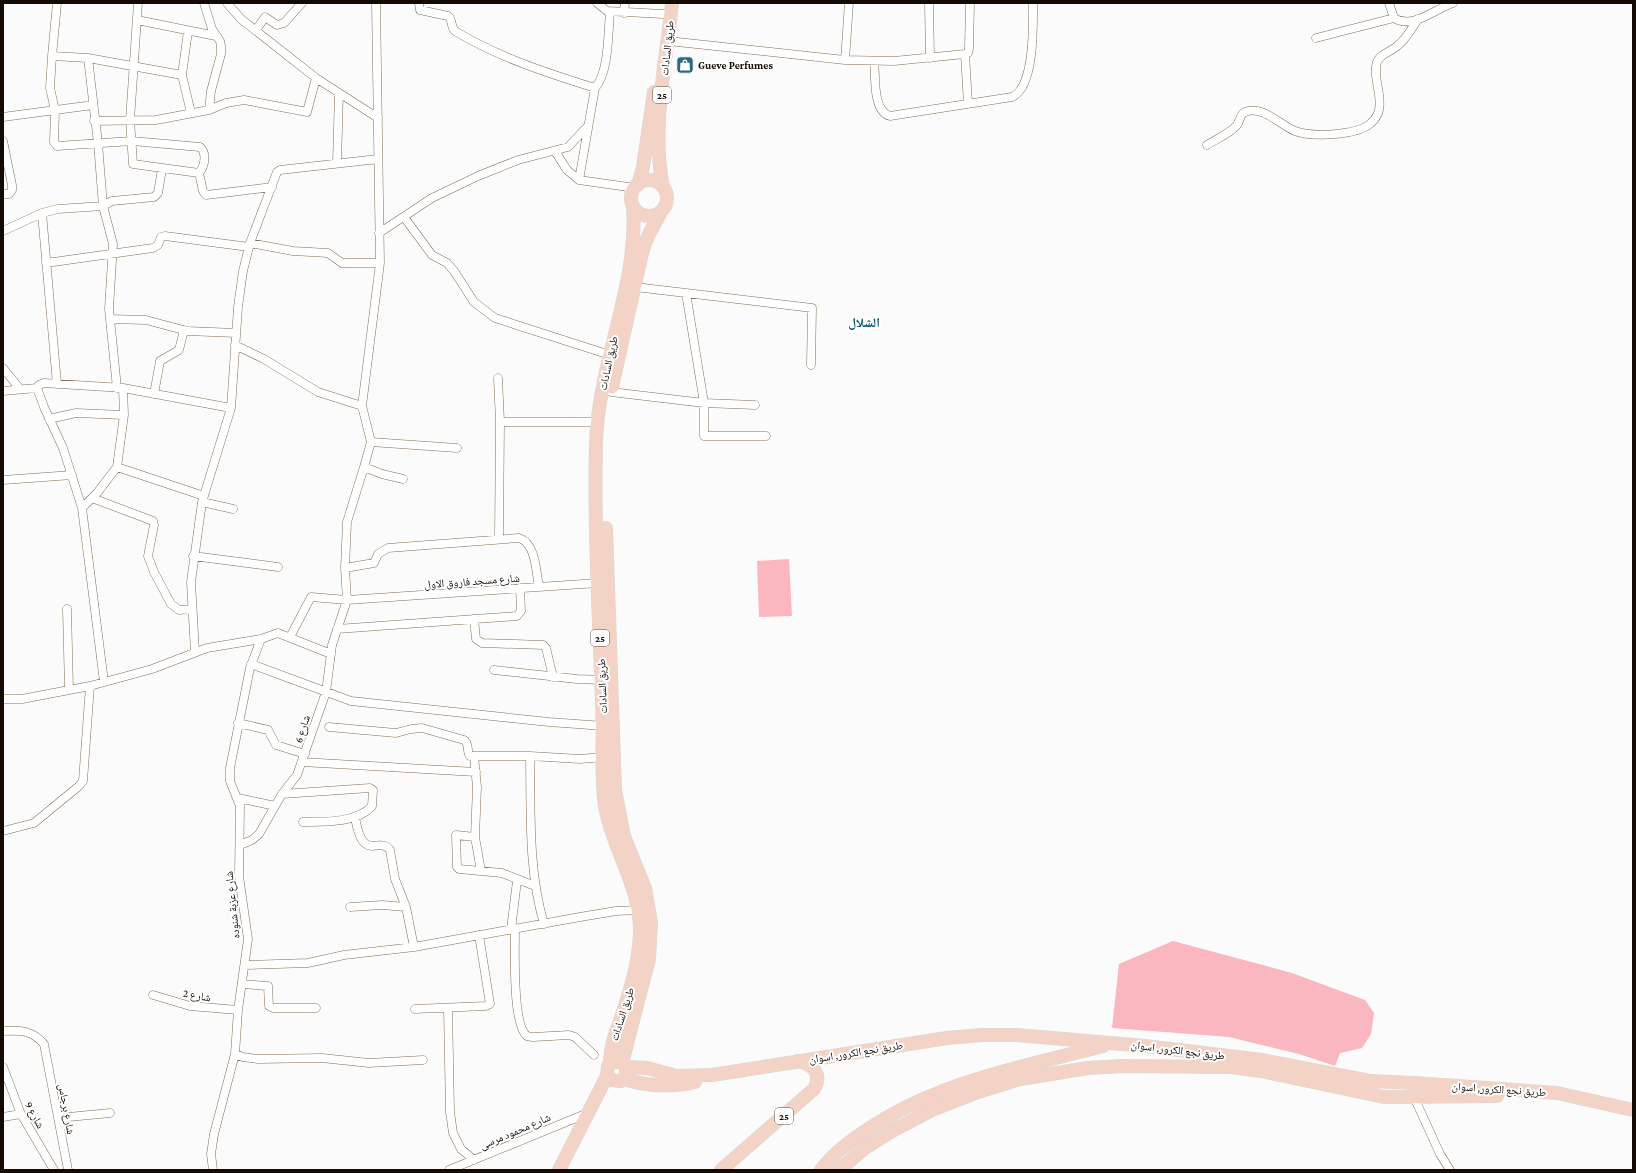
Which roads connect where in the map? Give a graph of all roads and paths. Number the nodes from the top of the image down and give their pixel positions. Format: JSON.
{"nodes":[{"id":1,"x":56,"y":3,"type":"edge"},
{"id":2,"x":138,"y":3,"type":"edge"},
{"id":3,"x":204,"y":3,"type":"edge"},
{"id":4,"x":227,"y":3,"type":"edge"},
{"id":5,"x":302,"y":3,"type":"edge"},
{"id":6,"x":376,"y":3,"type":"edge"},
{"id":7,"x":419,"y":3,"type":"edge"},
{"id":8,"x":597,"y":3,"type":"edge"},
{"id":9,"x":625,"y":3,"type":"edge"},
{"id":10,"x":672,"y":3,"type":"edge"},
{"id":11,"x":849,"y":3,"type":"edge"},
{"id":12,"x":929,"y":3,"type":"edge"},
{"id":13,"x":970,"y":3,"type":"edge"},
{"id":14,"x":1032,"y":3,"type":"edge"},
{"id":15,"x":1390,"y":3,"type":"edge"},
{"id":16,"x":1453,"y":3,"type":"edge"},
{"id":17,"x":664,"y":9,"type":"edge"},
{"id":18,"x":610,"y":12,"type":"junction"},
{"id":19,"x":624,"y":13,"type":"junction"},
{"id":20,"x":1394,"y":18,"type":"junction"},
{"id":21,"x":1418,"y":19,"type":"junction"},
{"id":22,"x":137,"y":20,"type":"junction"},
{"id":23,"x":256,"y":30,"type":"junction"},
{"id":24,"x":188,"y":31,"type":"junction"},
{"id":25,"x":216,"y":36,"type":"junction"},
{"id":26,"x":1316,"y":38,"type":"dead end"},
{"id":27,"x":668,"y":40,"type":"junction"},
{"id":28,"x":965,"y":54,"type":"junction"},
{"id":29,"x":52,"y":56,"type":"junction"},
{"id":30,"x":88,"y":58,"type":"junction"},
{"id":31,"x":930,"y":58,"type":"junction"},
{"id":32,"x":845,"y":60,"type":"junction"},
{"id":33,"x":874,"y":61,"type":"junction"},
{"id":34,"x":132,"y":65,"type":"junction"},
{"id":35,"x":182,"y":74,"type":"junction"},
{"id":36,"x":316,"y":78,"type":"junction"},
{"id":37,"x":595,"y":88,"type":"junction"},
{"id":38,"x":339,"y":93,"type":"junction"},
{"id":39,"x":968,"y":104,"type":"junction"},
{"id":40,"x":93,"y":105,"type":"junction"},
{"id":41,"x":55,"y":110,"type":"junction"},
{"id":42,"x":209,"y":110,"type":"junction"},
{"id":43,"x":191,"y":113,"type":"junction"},
{"id":44,"x":3,"y":118,"type":"edge"},
{"id":45,"x":378,"y":118,"type":"junction"},
{"id":46,"x":130,"y":120,"type":"junction"},
{"id":47,"x":94,"y":121,"type":"junction"},
{"id":48,"x":587,"y":127,"type":"junction"},
{"id":49,"x":3,"y":141,"type":"edge"},
{"id":50,"x":132,"y":141,"type":"junction"},
{"id":51,"x":98,"y":143,"type":"junction"},
{"id":52,"x":1207,"y":145,"type":"dead end"},
{"id":53,"x":555,"y":151,"type":"junction"},
{"id":54,"x":378,"y":159,"type":"junction"},
{"id":55,"x":337,"y":163,"type":"junction"},
{"id":56,"x":162,"y":170,"type":"junction"},
{"id":57,"x":199,"y":173,"type":"junction"},
{"id":58,"x":579,"y":180,"type":"junction"},
{"id":59,"x":636,"y":186,"type":"junction"},
{"id":60,"x":272,"y":187,"type":"junction"},
{"id":61,"x":663,"y":187,"type":"junction"},
{"id":62,"x":3,"y":194,"type":"edge"},
{"id":63,"x":103,"y":206,"type":"junction"},
{"id":64,"x":633,"y":206,"type":"junction"},
{"id":65,"x":660,"y":212,"type":"junction"},
{"id":66,"x":42,"y":213,"type":"junction"},
{"id":67,"x":404,"y":217,"type":"junction"},
{"id":68,"x":3,"y":231,"type":"edge"},
{"id":69,"x":379,"y":233,"type":"junction"},
{"id":70,"x":249,"y":245,"type":"junction"},
{"id":71,"x":113,"y":253,"type":"junction"},
{"id":72,"x":46,"y":263,"type":"junction"},
{"id":73,"x":380,"y":263,"type":"junction"},
{"id":74,"x":635,"y":287,"type":"junction"},
{"id":75,"x":686,"y":293,"type":"junction"},
{"id":76,"x":110,"y":319,"type":"junction"},
{"id":77,"x":184,"y":330,"type":"junction"},
{"id":78,"x":236,"y":333,"type":"junction"},
{"id":79,"x":235,"y":345,"type":"junction"},
{"id":80,"x":610,"y":355,"type":"junction"},
{"id":81,"x":811,"y":365,"type":"dead end"},
{"id":82,"x":3,"y":368,"type":"edge"},
{"id":83,"x":498,"y":378,"type":"dead end"},
{"id":84,"x":57,"y":384,"type":"junction"},
{"id":85,"x":37,"y":388,"type":"junction"},
{"id":86,"x":120,"y":388,"type":"junction"},
{"id":87,"x":20,"y":389,"type":"junction"},
{"id":88,"x":3,"y":391,"type":"edge"},
{"id":89,"x":611,"y":392,"type":"junction"},
{"id":90,"x":154,"y":394,"type":"junction"},
{"id":91,"x":704,"y":403,"type":"junction"},
{"id":92,"x":755,"y":405,"type":"dead end"},
{"id":93,"x":362,"y":406,"type":"junction"},
{"id":94,"x":231,"y":408,"type":"junction"},
{"id":95,"x":124,"y":415,"type":"junction"},
{"id":96,"x":49,"y":419,"type":"junction"},
{"id":97,"x":500,"y":422,"type":"junction"},
{"id":98,"x":597,"y":422,"type":"junction"},
{"id":99,"x":766,"y":436,"type":"dead end"},
{"id":100,"x":371,"y":442,"type":"junction"},
{"id":101,"x":457,"y":448,"type":"dead end"},
{"id":102,"x":116,"y":467,"type":"junction"},
{"id":103,"x":364,"y":467,"type":"junction"},
{"id":104,"x":72,"y":475,"type":"junction"},
{"id":105,"x":403,"y":479,"type":"dead end"},
{"id":106,"x":3,"y":480,"type":"edge"},
{"id":107,"x":92,"y":498,"type":"junction"},
{"id":108,"x":203,"y":499,"type":"junction"},
{"id":109,"x":82,"y":508,"type":"junction"},
{"id":110,"x":233,"y":509,"type":"dead end"},
{"id":111,"x":499,"y":538,"type":"junction"},
{"id":112,"x":194,"y":556,"type":"junction"},
{"id":113,"x":278,"y":567,"type":"dead end"},
{"id":114,"x":345,"y":568,"type":"junction"},
{"id":115,"x":598,"y":582,"type":"junction"},
{"id":116,"x":539,"y":587,"type":"junction"},
{"id":117,"x":520,"y":588,"type":"junction"},
{"id":118,"x":347,"y":600,"type":"junction"},
{"id":119,"x":192,"y":609,"type":"junction"},
{"id":120,"x":67,"y":610,"type":"dead end"},
{"id":121,"x":474,"y":619,"type":"junction"},
{"id":122,"x":337,"y":629,"type":"junction"},
{"id":123,"x":290,"y":637,"type":"junction"},
{"id":124,"x":261,"y":639,"type":"junction"},
{"id":125,"x":195,"y":652,"type":"junction"},
{"id":126,"x":331,"y":654,"type":"junction"},
{"id":127,"x":251,"y":664,"type":"junction"},
{"id":128,"x":494,"y":670,"type":"dead end"},
{"id":129,"x":554,"y":676,"type":"junction"},
{"id":130,"x":602,"y":680,"type":"junction"},
{"id":131,"x":104,"y":682,"type":"junction"},
{"id":132,"x":90,"y":686,"type":"junction"},
{"id":133,"x":69,"y":690,"type":"junction"},
{"id":134,"x":326,"y":692,"type":"junction"},
{"id":135,"x":3,"y":699,"type":"edge"},
{"id":136,"x":238,"y":723,"type":"junction"},
{"id":137,"x":604,"y":726,"type":"junction"},
{"id":138,"x":329,"y":727,"type":"dead end"},
{"id":139,"x":474,"y":756,"type":"junction"},
{"id":140,"x":530,"y":756,"type":"junction"},
{"id":141,"x":604,"y":757,"type":"junction"},
{"id":142,"x":304,"y":758,"type":"junction"},
{"id":143,"x":476,"y":772,"type":"junction"},
{"id":144,"x":282,"y":794,"type":"junction"},
{"id":145,"x":238,"y":798,"type":"junction"},
{"id":146,"x":275,"y":806,"type":"junction"},
{"id":147,"x":355,"y":817,"type":"junction"},
{"id":148,"x":303,"y":822,"type":"dead end"},
{"id":149,"x":3,"y":831,"type":"edge"},
{"id":150,"x":475,"y":837,"type":"junction"},
{"id":151,"x":240,"y":845,"type":"junction"},
{"id":152,"x":481,"y":871,"type":"junction"},
{"id":153,"x":517,"y":881,"type":"junction"},
{"id":154,"x":535,"y":886,"type":"junction"},
{"id":155,"x":350,"y":907,"type":"dead end"},
{"id":156,"x":406,"y":907,"type":"junction"},
{"id":157,"x":638,"y":910,"type":"junction"},
{"id":158,"x":544,"y":924,"type":"junction"},
{"id":159,"x":513,"y":929,"type":"junction"},
{"id":160,"x":479,"y":935,"type":"junction"},
{"id":161,"x":414,"y":947,"type":"junction"},
{"id":162,"x":245,"y":965,"type":"junction"},
{"id":163,"x":242,"y":984,"type":"junction"},
{"id":164,"x":153,"y":996,"type":"dead end"},
{"id":165,"x":316,"y":1008,"type":"dead end"},
{"id":166,"x":448,"y":1008,"type":"junction"},
{"id":167,"x":415,"y":1009,"type":"dead end"},
{"id":168,"x":238,"y":1010,"type":"junction"},
{"id":169,"x":3,"y":1031,"type":"edge"},
{"id":170,"x":629,"y":1039,"type":"junction"},
{"id":171,"x":1113,"y":1043,"type":"junction"},
{"id":172,"x":235,"y":1054,"type":"junction"},
{"id":173,"x":594,"y":1055,"type":"dead end"},
{"id":174,"x":423,"y":1060,"type":"dead end"},
{"id":175,"x":795,"y":1061,"type":"junction"},
{"id":176,"x":3,"y":1067,"type":"edge"},
{"id":177,"x":647,"y":1068,"type":"junction"},
{"id":178,"x":618,"y":1070,"type":"junction"},
{"id":179,"x":721,"y":1074,"type":"junction"},
{"id":180,"x":1414,"y":1082,"type":"junction"},
{"id":181,"x":1414,"y":1097,"type":"junction"},
{"id":182,"x":1633,"y":1110,"type":"edge"},
{"id":183,"x":589,"y":1112,"type":"junction"},
{"id":184,"x":110,"y":1113,"type":"dead end"},
{"id":185,"x":21,"y":1114,"type":"junction"},
{"id":186,"x":1633,"y":1116,"type":"edge"},
{"id":187,"x":3,"y":1117,"type":"edge"},
{"id":188,"x":58,"y":1118,"type":"junction"},
{"id":189,"x":474,"y":1160,"type":"junction"},
{"id":190,"x":54,"y":1170,"type":"edge"},
{"id":191,"x":68,"y":1170,"type":"edge"},
{"id":192,"x":213,"y":1170,"type":"edge"},
{"id":193,"x":448,"y":1170,"type":"edge"},
{"id":194,"x":559,"y":1170,"type":"edge"},
{"id":195,"x":721,"y":1170,"type":"edge"},
{"id":196,"x":821,"y":1170,"type":"edge"},
{"id":197,"x":839,"y":1170,"type":"edge"},
{"id":198,"x":1450,"y":1170,"type":"edge"}],
"edges":[{"from":1,"to":29,"type":"street"},
{"from":2,"to":22,"type":"street"},
{"from":3,"to":25,"type":"street"},
{"from":4,"to":23,"type":"street"},
{"from":5,"to":23,"type":"street"},
{"from":6,"to":45,"type":"street"},
{"from":7,"to":37,"type":"street"},
{"from":8,"to":18,"type":"street"},
{"from":9,"to":19,"type":"street"},
{"from":10,"to":27,"type":"main road","name":"طريق السادات","number":"25"},
{"from":11,"to":32,"type":"street"},
{"from":12,"to":31,"type":"street"},
{"from":13,"to":28,"type":"street"},
{"from":14,"to":39,"type":"street"},
{"from":15,"to":20,"type":"street"},
{"from":16,"to":21,"type":"street"},
{"from":17,"to":19,"type":"street"},
{"from":17,"to":59,"type":"main road","name":"طريق السادات","number":"25"},
{"from":18,"to":19,"type":"street"},
{"from":18,"to":37,"type":"street"},
{"from":20,"to":21,"type":"street"},
{"from":20,"to":26,"type":"street"},
{"from":21,"to":52,"type":"street"},
{"from":22,"to":24,"type":"street"},
{"from":22,"to":34,"type":"street"},
{"from":23,"to":36,"type":"street"},
{"from":24,"to":25,"type":"street"},
{"from":24,"to":35,"type":"street"},
{"from":25,"to":42,"type":"street"},
{"from":27,"to":32,"type":"street"},
{"from":27,"to":61,"type":"main road","name":"طريق السادات","number":"25"},
{"from":28,"to":31,"type":"street"},
{"from":28,"to":39,"type":"street"},
{"from":29,"to":30,"type":"street"},
{"from":29,"to":41,"type":"street"},
{"from":30,"to":34,"type":"street"},
{"from":30,"to":40,"type":"street"},
{"from":31,"to":33,"type":"street"},
{"from":32,"to":33,"type":"street"},
{"from":33,"to":39,"type":"street"},
{"from":34,"to":35,"type":"street"},
{"from":34,"to":46,"type":"street"},
{"from":35,"to":43,"type":"street"},
{"from":36,"to":38,"type":"street"},
{"from":36,"to":42,"type":"street"},
{"from":37,"to":48,"type":"street"},
{"from":38,"to":45,"type":"street"},
{"from":38,"to":55,"type":"street"},
{"from":40,"to":41,"type":"street"},
{"from":40,"to":47,"type":"street"},
{"from":41,"to":44,"type":"street"},
{"from":41,"to":51,"type":"street"},
{"from":42,"to":43,"type":"street"},
{"from":43,"to":46,"type":"street"},
{"from":45,"to":54,"type":"street"},
{"from":46,"to":47,"type":"street"},
{"from":46,"to":50,"type":"street"},
{"from":47,"to":51,"type":"street"},
{"from":48,"to":53,"type":"street"},
{"from":48,"to":58,"type":"street"},
{"from":49,"to":62,"type":"street"},
{"from":50,"to":51,"type":"street"},
{"from":50,"to":56,"type":"street"},
{"from":50,"to":57,"type":"street"},
{"from":51,"to":63,"type":"street"},
{"from":53,"to":58,"type":"street"},
{"from":53,"to":67,"type":"street"},
{"from":54,"to":55,"type":"street"},
{"from":54,"to":69,"type":"street"},
{"from":55,"to":60,"type":"street"},
{"from":56,"to":57,"type":"street"},
{"from":56,"to":63,"type":"street"},
{"from":57,"to":60,"type":"street"},
{"from":58,"to":59,"type":"street"},
{"from":59,"to":61,"type":"main road"},
{"from":59,"to":64,"type":"main road"},
{"from":60,"to":70,"type":"street"},
{"from":61,"to":65,"type":"main road"},
{"from":63,"to":66,"type":"street"},
{"from":63,"to":71,"type":"street"},
{"from":64,"to":65,"type":"main road"},
{"from":64,"to":80,"type":"main road","name":"طريق السادات","number":"25"},
{"from":65,"to":74,"type":"main road","name":"طريق السادات","number":"25"},
{"from":66,"to":68,"type":"street"},
{"from":66,"to":72,"type":"street"},
{"from":67,"to":69,"type":"street"},
{"from":67,"to":80,"type":"street"},
{"from":69,"to":73,"type":"street"},
{"from":70,"to":71,"type":"street"},
{"from":70,"to":73,"type":"street"},
{"from":70,"to":78,"type":"street"},
{"from":71,"to":72,"type":"street"},
{"from":71,"to":76,"type":"street"},
{"from":72,"to":84,"type":"street"},
{"from":73,"to":93,"type":"street"},
{"from":74,"to":75,"type":"street"},
{"from":74,"to":89,"type":"main road","name":"طريق السادات","number":"25"},
{"from":75,"to":81,"type":"street"},
{"from":75,"to":91,"type":"street"},
{"from":76,"to":77,"type":"street"},
{"from":76,"to":86,"type":"street"},
{"from":77,"to":78,"type":"street"},
{"from":77,"to":90,"type":"street"},
{"from":78,"to":79,"type":"street"},
{"from":79,"to":93,"type":"street"},
{"from":79,"to":94,"type":"street"},
{"from":80,"to":98,"type":"main road","name":"طريق السادات","number":"25"},
{"from":82,"to":87,"type":"street"},
{"from":83,"to":97,"type":"street"},
{"from":84,"to":85,"type":"street"},
{"from":84,"to":86,"type":"street"},
{"from":85,"to":87,"type":"street"},
{"from":85,"to":96,"type":"street"},
{"from":86,"to":90,"type":"street"},
{"from":86,"to":95,"type":"street"},
{"from":87,"to":88,"type":"street"},
{"from":89,"to":91,"type":"street"},
{"from":89,"to":170,"type":"main road","name":"طريق السادات","number":"25"},
{"from":90,"to":94,"type":"street"},
{"from":91,"to":92,"type":"street"},
{"from":91,"to":99,"type":"street"},
{"from":93,"to":100,"type":"street"},
{"from":94,"to":108,"type":"street"},
{"from":95,"to":96,"type":"street"},
{"from":95,"to":102,"type":"street"},
{"from":96,"to":104,"type":"street"},
{"from":97,"to":98,"type":"street"},
{"from":97,"to":111,"type":"street"},
{"from":98,"to":115,"type":"main road","name":"طريق السادات","number":"25"},
{"from":100,"to":101,"type":"street"},
{"from":100,"to":103,"type":"street"},
{"from":102,"to":107,"type":"street"},
{"from":102,"to":108,"type":"street"},
{"from":103,"to":105,"type":"street"},
{"from":103,"to":114,"type":"street"},
{"from":104,"to":106,"type":"street"},
{"from":104,"to":109,"type":"street"},
{"from":107,"to":109,"type":"street"},
{"from":107,"to":119,"type":"street"},
{"from":108,"to":110,"type":"street"},
{"from":108,"to":112,"type":"street"},
{"from":109,"to":131,"type":"street"},
{"from":111,"to":114,"type":"street"},
{"from":111,"to":116,"type":"street"},
{"from":112,"to":113,"type":"street"},
{"from":112,"to":119,"type":"street"},
{"from":114,"to":118,"type":"street"},
{"from":115,"to":116,"type":"street","name":"شارع مسجد فاروق الاول"},
{"from":115,"to":130,"type":"main road","name":"طريق السادات","number":"25"},
{"from":116,"to":117,"type":"street","name":"شارع مسجد فاروق الاول"},
{"from":117,"to":118,"type":"street","name":"شارع مسجد فاروق الاول"},
{"from":117,"to":121,"type":"street"},
{"from":118,"to":122,"type":"street","name":"شارع 6"},
{"from":118,"to":123,"type":"street","name":"شارع مسجد فاروق الاول"},
{"from":119,"to":125,"type":"street"},
{"from":120,"to":133,"type":"street"},
{"from":121,"to":122,"type":"street"},
{"from":121,"to":129,"type":"street"},
{"from":122,"to":126,"type":"street","name":"شارع 6"},
{"from":123,"to":124,"type":"street"},
{"from":123,"to":126,"type":"street"},
{"from":124,"to":125,"type":"street"},
{"from":124,"to":127,"type":"street","name":"شارع عزبة شنوده"},
{"from":125,"to":131,"type":"street"},
{"from":126,"to":134,"type":"street","name":"شارع 6"},
{"from":127,"to":134,"type":"street"},
{"from":127,"to":136,"type":"street","name":"شارع عزبة شنوده"},
{"from":128,"to":129,"type":"street"},
{"from":129,"to":130,"type":"street"},
{"from":130,"to":137,"type":"main road","name":"طريق السادات","number":"25"},
{"from":131,"to":132,"type":"street"},
{"from":132,"to":133,"type":"street"},
{"from":132,"to":149,"type":"street"},
{"from":133,"to":135,"type":"street"},
{"from":134,"to":137,"type":"street"},
{"from":134,"to":142,"type":"street","name":"شارع 6"},
{"from":136,"to":142,"type":"street"},
{"from":136,"to":145,"type":"street","name":"شارع عزبة شنوده"},
{"from":137,"to":141,"type":"main road","name":"طريق السادات","number":"25"},
{"from":138,"to":139,"type":"street"},
{"from":139,"to":140,"type":"street"},
{"from":139,"to":143,"type":"street"},
{"from":140,"to":141,"type":"street"},
{"from":140,"to":154,"type":"street"},
{"from":141,"to":157,"type":"main road","name":"طريق السادات","number":"25"},
{"from":142,"to":143,"type":"street"},
{"from":142,"to":144,"type":"street","name":"شارع 6"},
{"from":143,"to":150,"type":"street"},
{"from":144,"to":146,"type":"street","name":"شارع 6"},
{"from":144,"to":147,"type":"street"},
{"from":145,"to":146,"type":"street"},
{"from":145,"to":151,"type":"street","name":"شارع عزبة شنوده"},
{"from":146,"to":151,"type":"street","name":"شارع 6"},
{"from":147,"to":148,"type":"street"},
{"from":147,"to":156,"type":"street"},
{"from":150,"to":152,"type":"street"},
{"from":150,"to":152,"type":"street"},
{"from":151,"to":162,"type":"street","name":"شارع عزبة شنوده"},
{"from":152,"to":153,"type":"street"},
{"from":153,"to":154,"type":"street"},
{"from":153,"to":159,"type":"street"},
{"from":154,"to":158,"type":"street"},
{"from":155,"to":156,"type":"street"},
{"from":156,"to":161,"type":"street"},
{"from":157,"to":158,"type":"street"},
{"from":157,"to":178,"type":"main road","name":"طريق السادات","number":"25"},
{"from":158,"to":159,"type":"street"},
{"from":159,"to":160,"type":"street"},
{"from":159,"to":173,"type":"street"},
{"from":160,"to":161,"type":"street"},
{"from":160,"to":166,"type":"street"},
{"from":161,"to":162,"type":"street"},
{"from":162,"to":163,"type":"street","name":"شارع عزبة شنوده"},
{"from":163,"to":165,"type":"street"},
{"from":163,"to":168,"type":"street","name":"شارع عزبة شنوده"},
{"from":164,"to":168,"type":"street","name":"شارع 2"},
{"from":166,"to":167,"type":"street"},
{"from":166,"to":189,"type":"street"},
{"from":168,"to":172,"type":"street","name":"شارع عزبة شنوده"},
{"from":169,"to":188,"type":"street","name":"شارع برجاس"},
{"from":170,"to":177,"type":"main road"},
{"from":170,"to":178,"type":"main road","name":"طريق السادات","number":"25"},
{"from":171,"to":175,"type":"main road","name":"طريق نجع الكرور, اسوان"},
{"from":171,"to":180,"type":"main road","name":"طريق نجع الكرور, اسوان"},
{"from":171,"to":196,"type":"main road"},
{"from":172,"to":174,"type":"street"},
{"from":172,"to":192,"type":"street","name":"شارع عزبة شنوده"},
{"from":175,"to":179,"type":"main road","name":"طريق نجع الكرور, اسوان"},
{"from":175,"to":195,"type":"main road","number":"25"},
{"from":176,"to":185,"type":"street","name":"شارع 9"},
{"from":177,"to":178,"type":"main road","name":"طريق نجع الكرور, اسوان"},
{"from":177,"to":179,"type":"main road","name":"طريق نجع الكرور, اسوان"},
{"from":178,"to":179,"type":"main road","name":"طريق نجع الكرور, اسوان"},
{"from":178,"to":183,"type":"main road","number":"25"},
{"from":180,"to":181,"type":"main road"},
{"from":180,"to":182,"type":"main road","name":"طريق نجع الكرور, اسوان"},
{"from":181,"to":186,"type":"main road","name":"طريق نجع الكرور, اسوان"},
{"from":181,"to":197,"type":"main road","name":"طريق نجع الكرور, اسوان"},
{"from":181,"to":198,"type":"street"},
{"from":183,"to":189,"type":"street","name":"شارع محمود مرسى"},
{"from":183,"to":194,"type":"main road","number":"25"},
{"from":184,"to":188,"type":"street"},
{"from":185,"to":187,"type":"street"},
{"from":185,"to":190,"type":"street","name":"شارع 9"},
{"from":188,"to":191,"type":"street","name":"شارع برجاس"},
{"from":189,"to":193,"type":"street","name":"شارع محمود مرسى"}]}
